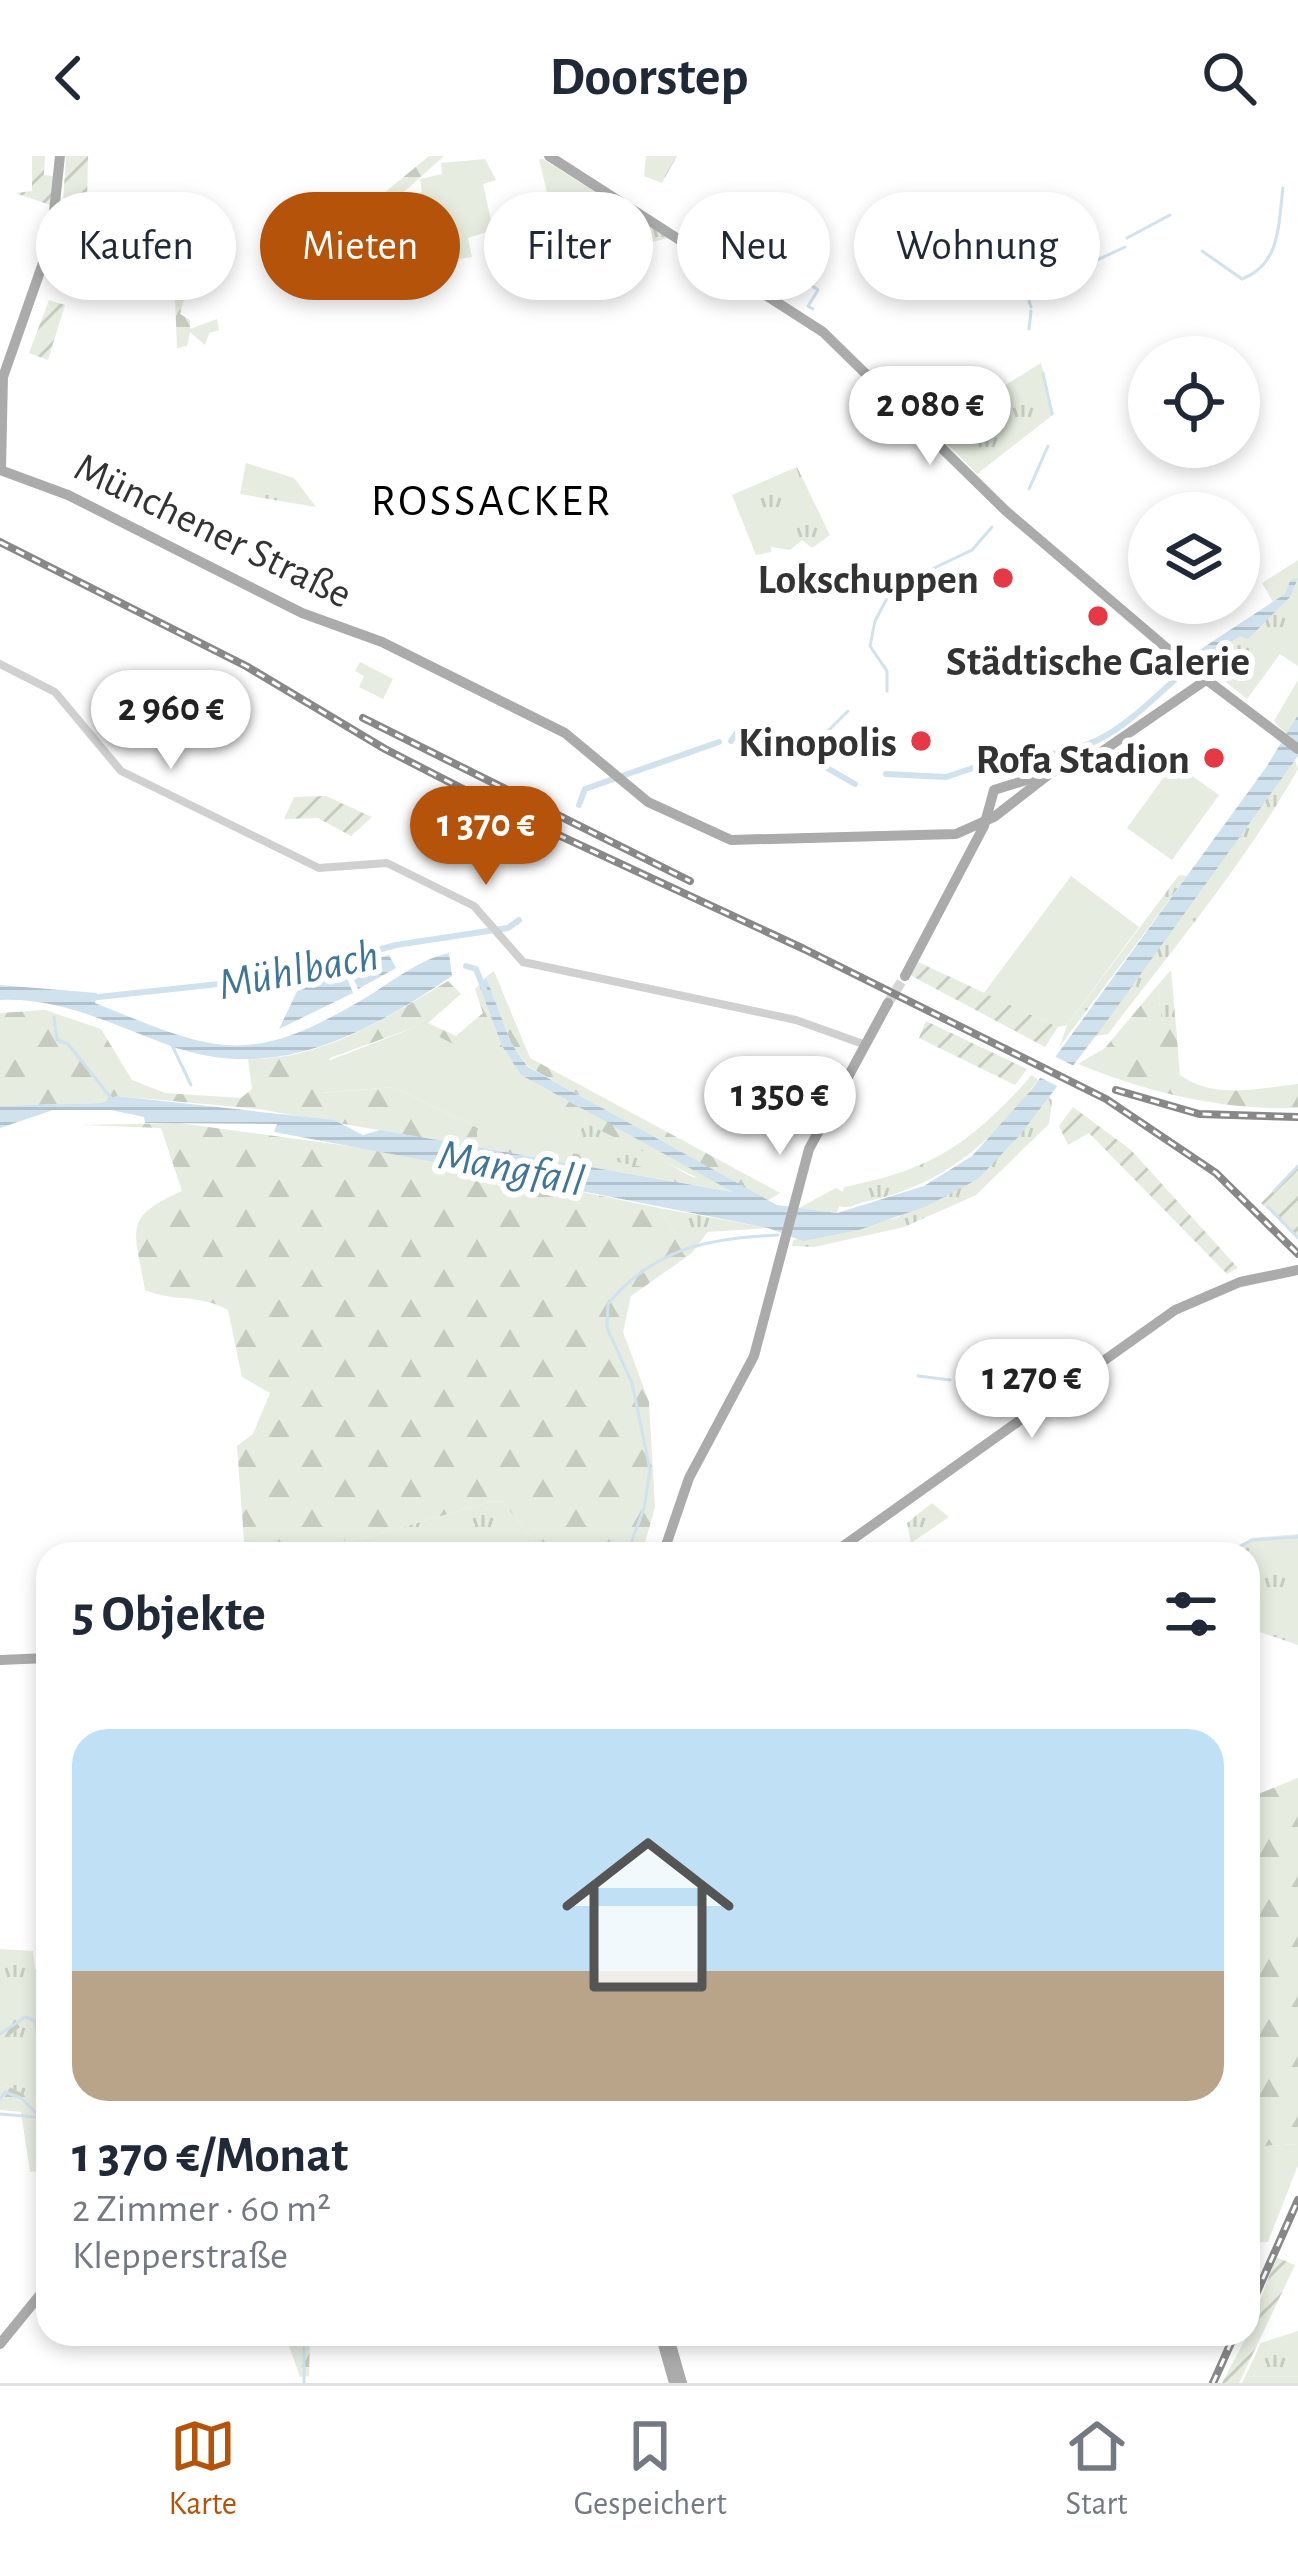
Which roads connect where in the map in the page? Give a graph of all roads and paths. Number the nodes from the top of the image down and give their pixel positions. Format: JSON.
{"nodes":[{"id":1,"x":60,"y":156,"type":"edge"},
{"id":2,"x":549,"y":156,"type":"edge"},
{"id":3,"x":1,"y":470,"type":"edge"},
{"id":4,"x":1183,"y":662,"type":"junction"},
{"id":5,"x":0,"y":664,"type":"edge"},
{"id":6,"x":1206,"y":680,"type":"junction"},
{"id":7,"x":1185,"y":696,"type":"junction"},
{"id":8,"x":1298,"y":749,"type":"edge"},
{"id":9,"x":1048,"y":775,"type":"junction"},
{"id":10,"x":994,"y":794,"type":"junction"},
{"id":11,"x":1020,"y":794,"type":"junction"},
{"id":12,"x":986,"y":822,"type":"junction"},
{"id":13,"x":956,"y":834,"type":"junction"},
{"id":14,"x":974,"y":846,"type":"junction"},
{"id":15,"x":905,"y":976,"type":"tunnel mouth"},
{"id":16,"x":888,"y":1003,"type":"tunnel mouth"},
{"id":17,"x":850,"y":1039,"type":"junction"},
{"id":18,"x":866,"y":1045,"type":"junction"},
{"id":19,"x":858,"y":1059,"type":"junction"},
{"id":20,"x":1297,"y":1270,"type":"edge"},
{"id":21,"x":667,"y":1542,"type":"edge"},
{"id":22,"x":849,"y":1542,"type":"edge"},
{"id":23,"x":36,"y":1658,"type":"edge"},
{"id":24,"x":0,"y":1660,"type":"edge"},
{"id":25,"x":36,"y":2300,"type":"edge"},
{"id":26,"x":0,"y":2344,"type":"edge"},
{"id":27,"x":667,"y":2346,"type":"edge"},
{"id":28,"x":678,"y":2383,"type":"edge"}],
"edges":[{"from":1,"to":3,"type":"main road"},
{"from":2,"to":4,"type":"main road"},
{"from":3,"to":13,"type":"main road","name":"Münchener Straße"},
{"from":4,"to":6,"type":"main road"},
{"from":4,"to":7,"type":"main road"},
{"from":5,"to":17,"type":"street"},
{"from":6,"to":7,"type":"main road"},
{"from":6,"to":8,"type":"main road"},
{"from":7,"to":9,"type":"main road"},
{"from":9,"to":10,"type":"main road"},
{"from":9,"to":11,"type":"main road"},
{"from":10,"to":11,"type":"main road"},
{"from":10,"to":12,"type":"main road"},
{"from":11,"to":12,"type":"main road"},
{"from":12,"to":13,"type":"main road"},
{"from":12,"to":14,"type":"main road"},
{"from":13,"to":14,"type":"main road"},
{"from":14,"to":15,"type":"main road"},
{"from":16,"to":18,"type":"main road"},
{"from":17,"to":18,"type":"street"},
{"from":17,"to":19,"type":"street"},
{"from":18,"to":19,"type":"main road"},
{"from":19,"to":21,"type":"main road"},
{"from":20,"to":22,"type":"main road"},
{"from":23,"to":24,"type":"main road"},
{"from":25,"to":26,"type":"main road"},
{"from":27,"to":28,"type":"main road"}]}
